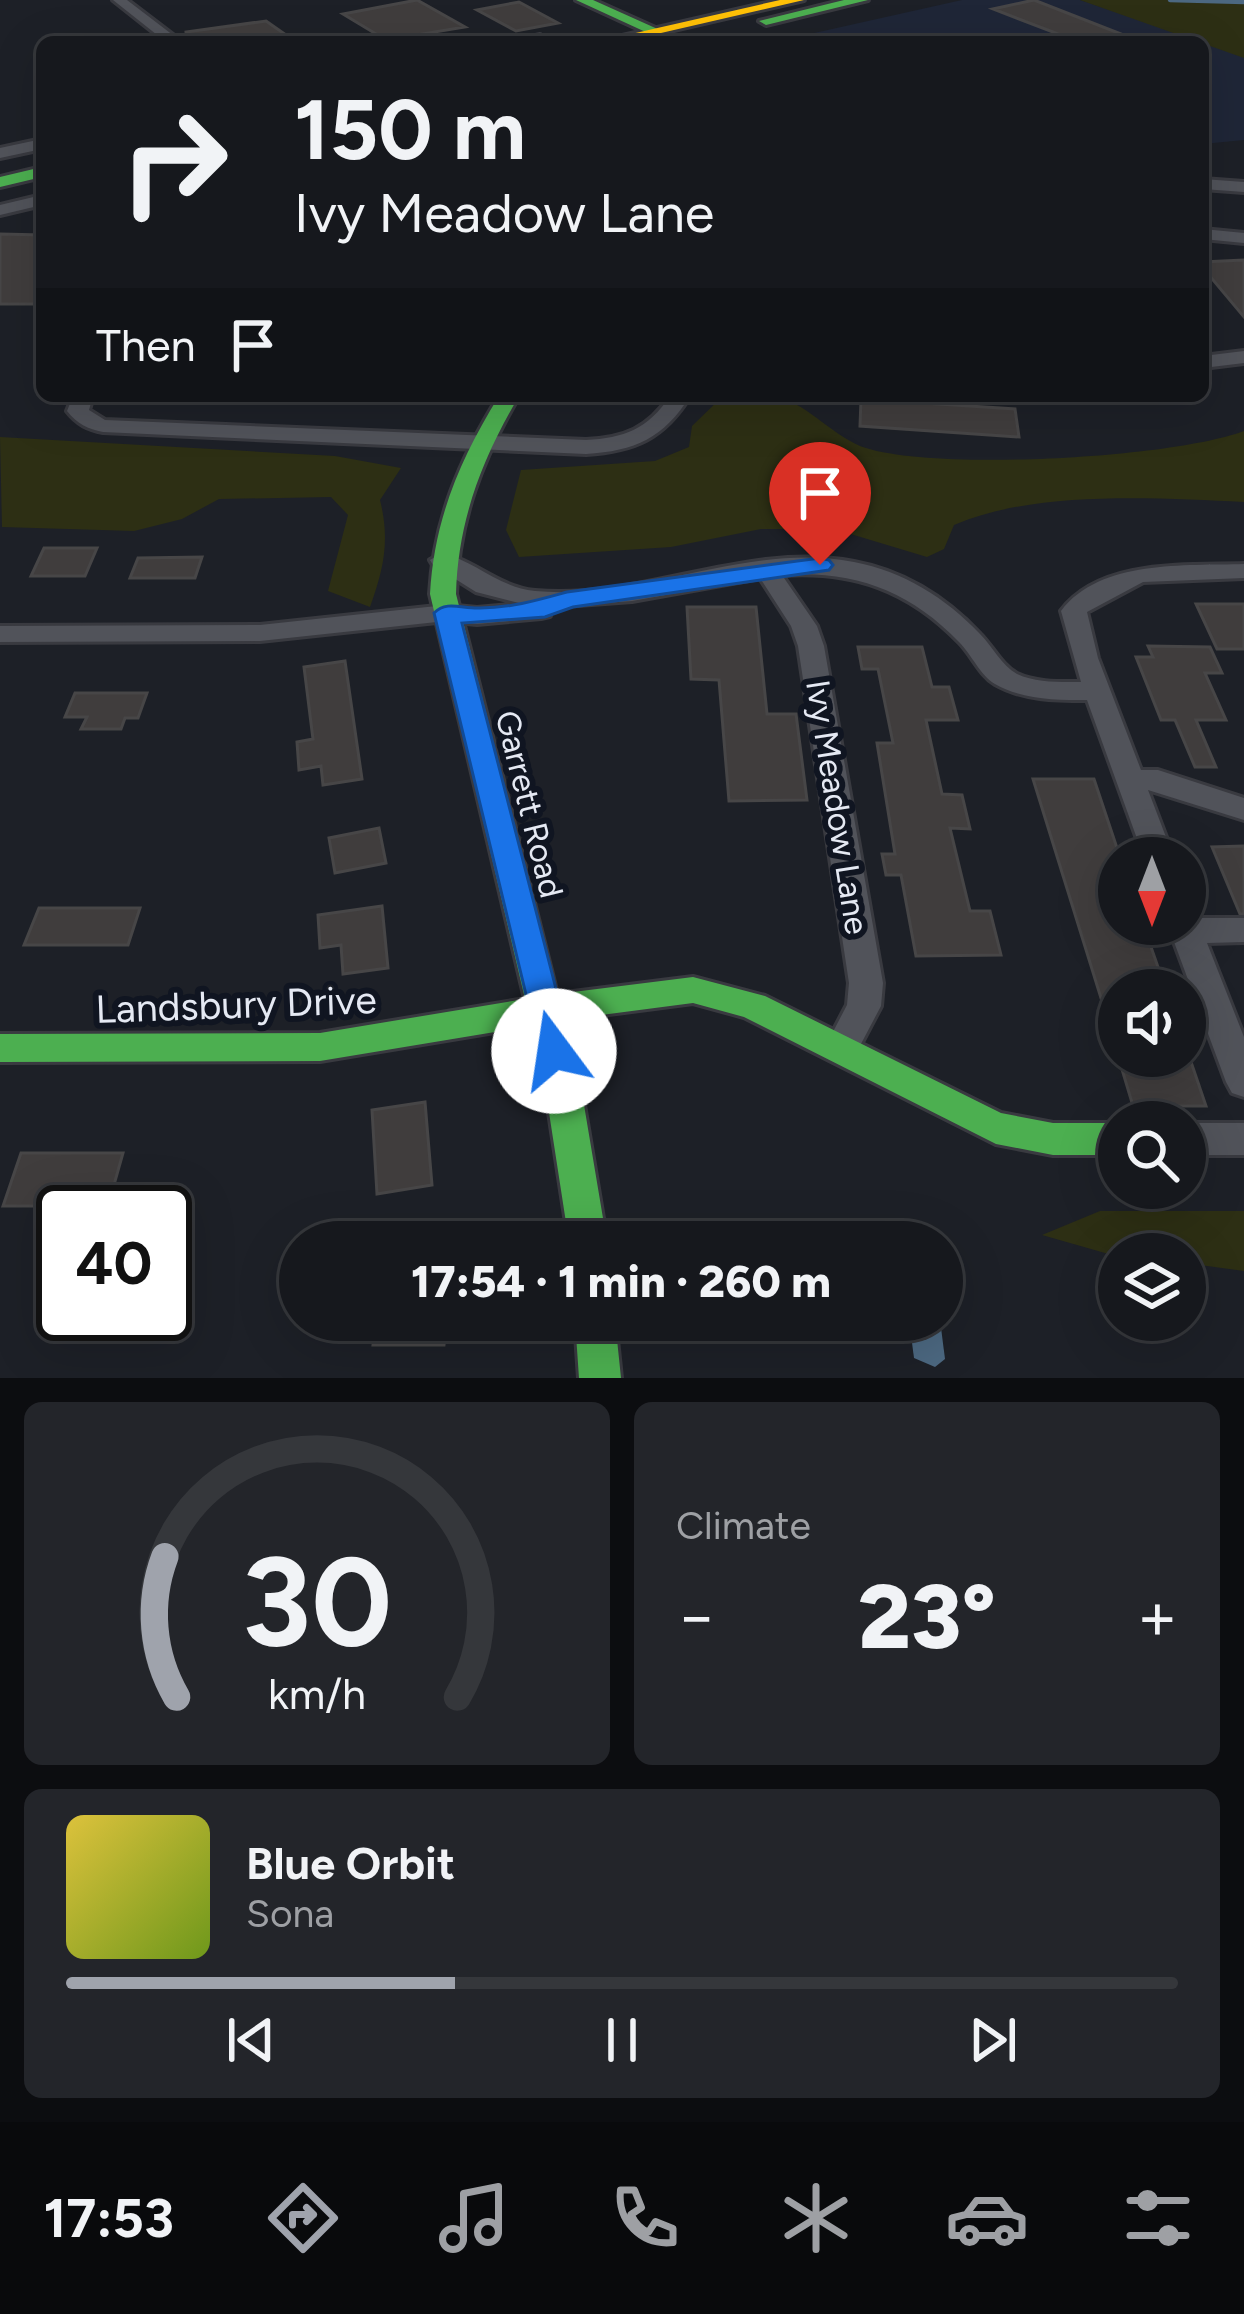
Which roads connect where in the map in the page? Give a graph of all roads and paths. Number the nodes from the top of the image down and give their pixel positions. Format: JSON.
{"nodes":[{"id":1,"x":119,"y":0,"type":"edge"},
{"id":2,"x":582,"y":0,"type":"edge"},
{"id":3,"x":603,"y":0,"type":"edge"},
{"id":4,"x":798,"y":0,"type":"edge"},
{"id":5,"x":862,"y":0,"type":"edge"},
{"id":6,"x":167,"y":36,"type":"edge"},
{"id":7,"x":660,"y":36,"type":"edge"},
{"id":8,"x":662,"y":36,"type":"edge"},
{"id":9,"x":671,"y":36,"type":"edge"},
{"id":10,"x":674,"y":36,"type":"edge"},
{"id":11,"x":36,"y":146,"type":"edge"},
{"id":12,"x":0,"y":154,"type":"edge"},
{"id":13,"x":36,"y":173,"type":"edge"},
{"id":14,"x":0,"y":181,"type":"edge"},
{"id":15,"x":1209,"y":185,"type":"edge"},
{"id":16,"x":1244,"y":188,"type":"edge"},
{"id":17,"x":36,"y":201,"type":"edge"},
{"id":18,"x":0,"y":210,"type":"edge"},
{"id":19,"x":1209,"y":235,"type":"edge"},
{"id":20,"x":1244,"y":238,"type":"edge"},
{"id":21,"x":1244,"y":357,"type":"edge"},
{"id":22,"x":1209,"y":361,"type":"edge"},
{"id":23,"x":81,"y":402,"type":"edge"},
{"id":24,"x":504,"y":402,"type":"edge"},
{"id":25,"x":676,"y":402,"type":"edge"},
{"id":26,"x":479,"y":442,"type":"junction"},
{"id":27,"x":442,"y":560,"type":"junction"},
{"id":28,"x":1244,"y":571,"type":"edge"},
{"id":29,"x":768,"y":572,"type":"junction"},
{"id":30,"x":567,"y":600,"type":"junction"},
{"id":31,"x":446,"y":613,"type":"junction"},
{"id":32,"x":0,"y":634,"type":"edge"},
{"id":33,"x":1094,"y":683,"type":"junction"},
{"id":34,"x":1130,"y":780,"type":"junction"},
{"id":35,"x":1244,"y":808,"type":"edge"},
{"id":36,"x":1151,"y":837,"type":"edge"},
{"id":37,"x":1206,"y":929,"type":"edge"},
{"id":38,"x":1244,"y":930,"type":"edge"},
{"id":39,"x":1192,"y":945,"type":"edge"},
{"id":40,"x":544,"y":1009,"type":"junction"},
{"id":41,"x":0,"y":1048,"type":"edge"},
{"id":42,"x":841,"y":1049,"type":"junction"},
{"id":43,"x":1244,"y":1082,"type":"edge"},
{"id":44,"x":1098,"y":1139,"type":"edge"},
{"id":45,"x":1206,"y":1139,"type":"edge"},
{"id":46,"x":1244,"y":1139,"type":"edge"},
{"id":47,"x":585,"y":1221,"type":"edge"},
{"id":48,"x":597,"y":1341,"type":"edge"},
{"id":49,"x":600,"y":1378,"type":"edge"}],
"edges":[{"from":1,"to":6,"type":"street"},
{"from":2,"to":7,"type":"main road"},
{"from":3,"to":8,"type":"main road"},
{"from":4,"to":9,"type":"main road"},
{"from":5,"to":10,"type":"main road"},
{"from":11,"to":12,"type":"street"},
{"from":13,"to":14,"type":"main road"},
{"from":15,"to":16,"type":"street"},
{"from":17,"to":18,"type":"street"},
{"from":19,"to":20,"type":"street"},
{"from":21,"to":22,"type":"street"},
{"from":23,"to":26,"type":"street"},
{"from":24,"to":26,"type":"main road","name":"Garrett Road"},
{"from":25,"to":26,"type":"street"},
{"from":26,"to":27,"type":"main road","name":"Garrett Road"},
{"from":27,"to":30,"type":"street"},
{"from":27,"to":31,"type":"main road","name":"Garrett Road"},
{"from":28,"to":33,"type":"street"},
{"from":29,"to":30,"type":"street"},
{"from":29,"to":33,"type":"street"},
{"from":29,"to":42,"type":"street","name":"Ivy Meadow Lane"},
{"from":30,"to":31,"type":"street"},
{"from":31,"to":32,"type":"street"},
{"from":31,"to":40,"type":"main road","name":"Garrett Road"},
{"from":33,"to":34,"type":"street"},
{"from":34,"to":35,"type":"street"},
{"from":34,"to":36,"type":"street"},
{"from":37,"to":38,"type":"street"},
{"from":39,"to":43,"type":"street"},
{"from":40,"to":41,"type":"main road","name":"Landsbury Drive"},
{"from":40,"to":42,"type":"main road"},
{"from":40,"to":47,"type":"main road","name":"Garrett Road"},
{"from":42,"to":44,"type":"main road"},
{"from":45,"to":46,"type":"street"},
{"from":48,"to":49,"type":"main road"}]}
